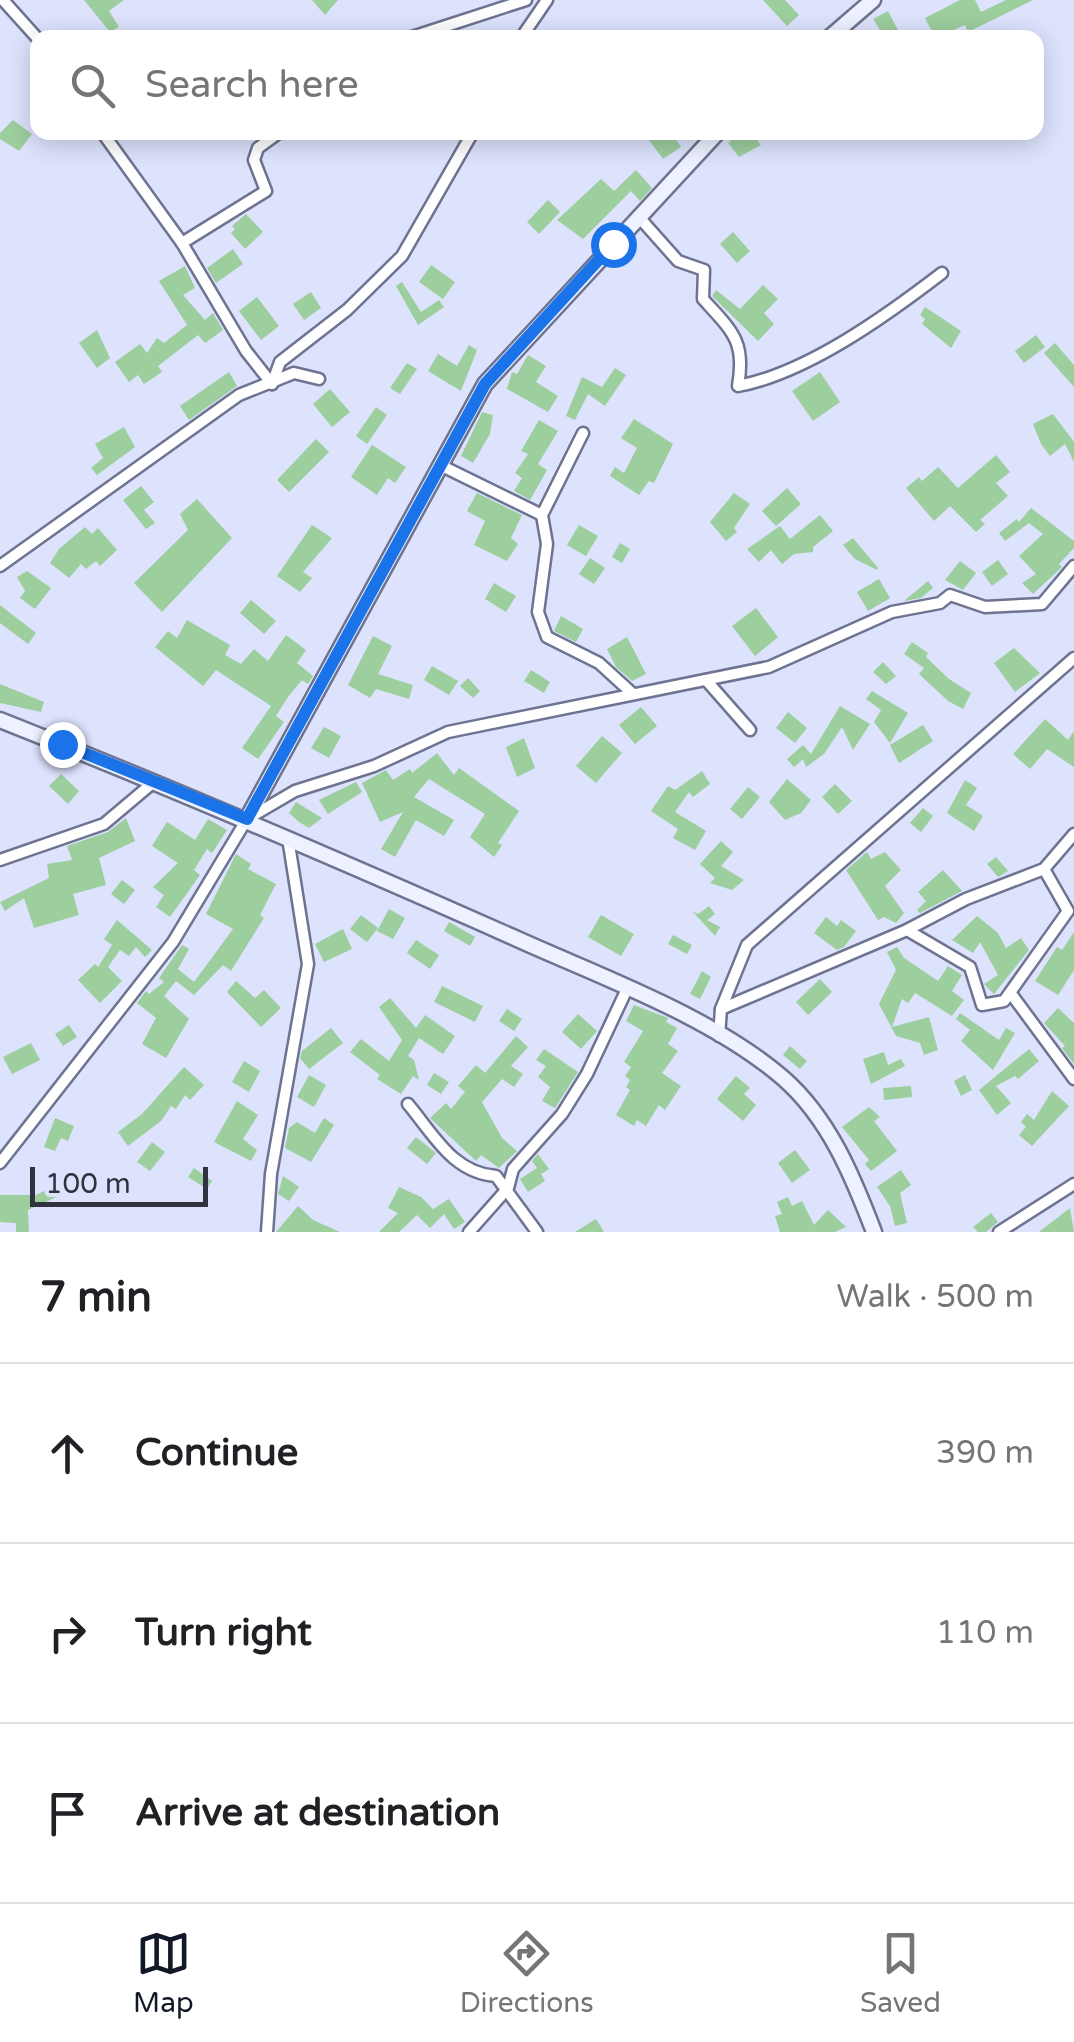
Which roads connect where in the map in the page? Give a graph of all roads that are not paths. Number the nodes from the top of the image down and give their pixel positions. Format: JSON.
{"nodes":[{"id":1,"x":3,"y":0,"type":"edge"},
{"id":2,"x":526,"y":0,"type":"edge"},
{"id":3,"x":547,"y":0,"type":"edge"},
{"id":4,"x":873,"y":0,"type":"edge"},
{"id":5,"x":31,"y":30,"type":"edge"},
{"id":6,"x":434,"y":30,"type":"edge"},
{"id":7,"x":526,"y":30,"type":"edge"},
{"id":8,"x":838,"y":30,"type":"edge"},
{"id":9,"x":108,"y":140,"type":"edge"},
{"id":10,"x":269,"y":140,"type":"edge"},
{"id":11,"x":468,"y":140,"type":"edge"},
{"id":12,"x":710,"y":140,"type":"edge"},
{"id":13,"x":638,"y":216,"type":"junction"},
{"id":14,"x":182,"y":243,"type":"junction"},
{"id":15,"x":942,"y":273,"type":"dead end"},
{"id":16,"x":319,"y":379,"type":"dead end"},
{"id":17,"x":272,"y":384,"type":"junction"},
{"id":18,"x":583,"y":433,"type":"dead end"},
{"id":19,"x":440,"y":465,"type":"junction"},
{"id":20,"x":542,"y":514,"type":"junction"},
{"id":21,"x":0,"y":566,"type":"edge"},
{"id":22,"x":1074,"y":566,"type":"edge"},
{"id":23,"x":1074,"y":658,"type":"edge"},
{"id":24,"x":706,"y":680,"type":"junction"},
{"id":25,"x":633,"y":694,"type":"junction"},
{"id":26,"x":0,"y":720,"type":"edge"},
{"id":27,"x":750,"y":730,"type":"dead end"},
{"id":28,"x":155,"y":782,"type":"junction"},
{"id":29,"x":247,"y":819,"type":"junction"},
{"id":30,"x":1074,"y":834,"type":"edge"},
{"id":31,"x":288,"y":837,"type":"junction"},
{"id":32,"x":0,"y":860,"type":"edge"},
{"id":33,"x":1044,"y":869,"type":"junction"},
{"id":34,"x":907,"y":930,"type":"junction"},
{"id":35,"x":627,"y":988,"type":"junction"},
{"id":36,"x":1012,"y":995,"type":"junction"},
{"id":37,"x":721,"y":1009,"type":"junction"},
{"id":38,"x":719,"y":1036,"type":"junction"},
{"id":39,"x":1074,"y":1079,"type":"edge"},
{"id":40,"x":408,"y":1104,"type":"dead end"},
{"id":41,"x":0,"y":1163,"type":"edge"},
{"id":42,"x":1074,"y":1184,"type":"edge"},
{"id":43,"x":508,"y":1188,"type":"junction"},
{"id":44,"x":536,"y":1231,"type":"edge"},
{"id":45,"x":267,"y":1232,"type":"edge"},
{"id":46,"x":469,"y":1232,"type":"edge"},
{"id":47,"x":874,"y":1232,"type":"edge"},
{"id":48,"x":999,"y":1232,"type":"edge"}],
"edges":[{"from":1,"to":5,"type":"street"},
{"from":2,"to":6,"type":"street"},
{"from":3,"to":7,"type":"street"},
{"from":4,"to":8,"type":"street"},
{"from":9,"to":14,"type":"street"},
{"from":10,"to":14,"type":"street"},
{"from":11,"to":17,"type":"street"},
{"from":12,"to":13,"type":"street"},
{"from":13,"to":15,"type":"street"},
{"from":13,"to":19,"type":"street"},
{"from":14,"to":17,"type":"street"},
{"from":16,"to":17,"type":"street"},
{"from":17,"to":21,"type":"street"},
{"from":18,"to":20,"type":"street"},
{"from":19,"to":20,"type":"street"},
{"from":19,"to":29,"type":"street"},
{"from":20,"to":25,"type":"street"},
{"from":22,"to":24,"type":"street"},
{"from":23,"to":37,"type":"street"},
{"from":24,"to":25,"type":"street"},
{"from":24,"to":27,"type":"street"},
{"from":25,"to":29,"type":"street"},
{"from":26,"to":28,"type":"street"},
{"from":28,"to":29,"type":"street"},
{"from":28,"to":32,"type":"street"},
{"from":29,"to":31,"type":"street"},
{"from":29,"to":41,"type":"street"},
{"from":30,"to":33,"type":"street"},
{"from":31,"to":35,"type":"street"},
{"from":31,"to":45,"type":"street"},
{"from":33,"to":34,"type":"street"},
{"from":33,"to":36,"type":"street"},
{"from":34,"to":36,"type":"street"},
{"from":34,"to":37,"type":"street"},
{"from":35,"to":38,"type":"street"},
{"from":35,"to":43,"type":"street"},
{"from":36,"to":39,"type":"street"},
{"from":37,"to":38,"type":"street"},
{"from":38,"to":47,"type":"street"},
{"from":40,"to":43,"type":"street"},
{"from":42,"to":48,"type":"street"},
{"from":43,"to":44,"type":"street"},
{"from":43,"to":46,"type":"street"}]}
